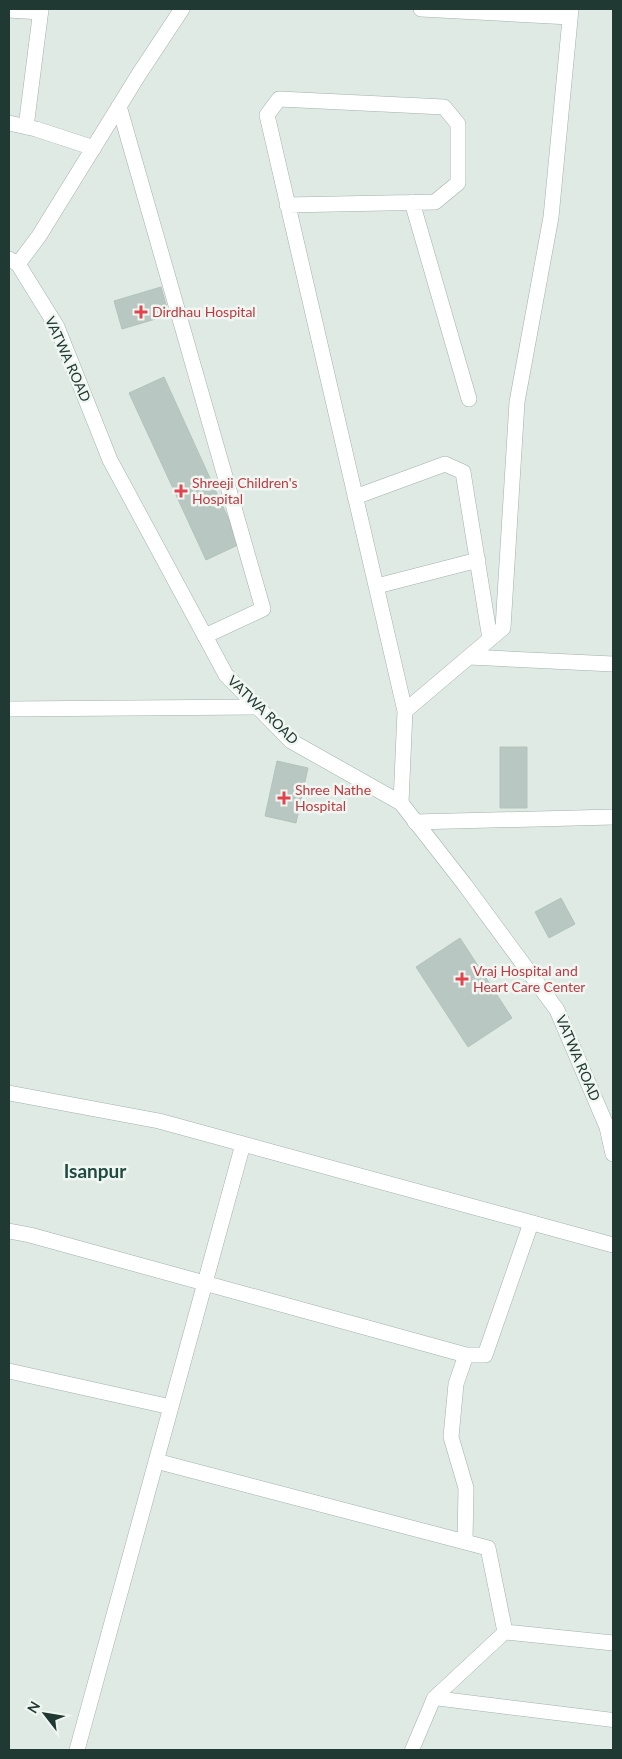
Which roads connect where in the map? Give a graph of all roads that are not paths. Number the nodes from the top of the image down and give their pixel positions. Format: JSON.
{"nodes":[{"id":1,"x":182,"y":9,"type":"edge"},
{"id":2,"x":421,"y":9,"type":"edge"},
{"id":3,"x":9,"y":10,"type":"edge"},
{"id":4,"x":41,"y":10,"type":"edge"},
{"id":5,"x":571,"y":13,"type":"edge"},
{"id":6,"x":119,"y":106,"type":"junction"},
{"id":7,"x":9,"y":123,"type":"edge"},
{"id":8,"x":26,"y":127,"type":"junction"},
{"id":9,"x":94,"y":148,"type":"junction"},
{"id":10,"x":412,"y":202,"type":"junction"},
{"id":11,"x":287,"y":205,"type":"junction"},
{"id":12,"x":13,"y":262,"type":"edge"},
{"id":13,"x":469,"y":399,"type":"dead end"},
{"id":14,"x":355,"y":498,"type":"junction"},
{"id":15,"x":478,"y":560,"type":"junction"},
{"id":16,"x":377,"y":586,"type":"junction"},
{"id":17,"x":204,"y":636,"type":"junction"},
{"id":18,"x":490,"y":639,"type":"junction"},
{"id":19,"x":469,"y":657,"type":"junction"},
{"id":20,"x":613,"y":664,"type":"edge"},
{"id":21,"x":258,"y":707,"type":"junction"},
{"id":22,"x":9,"y":709,"type":"edge"},
{"id":23,"x":405,"y":711,"type":"junction"},
{"id":24,"x":401,"y":803,"type":"junction"},
{"id":25,"x":613,"y":817,"type":"edge"},
{"id":26,"x":415,"y":822,"type":"junction"},
{"id":27,"x":9,"y":1093,"type":"edge"},
{"id":28,"x":243,"y":1144,"type":"junction"},
{"id":29,"x":613,"y":1154,"type":"edge"},
{"id":30,"x":531,"y":1223,"type":"junction"},
{"id":31,"x":9,"y":1231,"type":"edge"},
{"id":32,"x":613,"y":1245,"type":"edge"},
{"id":33,"x":204,"y":1284,"type":"junction"},
{"id":34,"x":466,"y":1355,"type":"junction"},
{"id":35,"x":9,"y":1371,"type":"edge"},
{"id":36,"x":171,"y":1407,"type":"junction"},
{"id":37,"x":156,"y":1461,"type":"junction"},
{"id":38,"x":465,"y":1542,"type":"junction"},
{"id":39,"x":505,"y":1632,"type":"junction"},
{"id":40,"x":613,"y":1643,"type":"edge"},
{"id":41,"x":434,"y":1698,"type":"junction"},
{"id":42,"x":613,"y":1720,"type":"edge"},
{"id":43,"x":77,"y":1750,"type":"edge"},
{"id":44,"x":412,"y":1750,"type":"edge"}],
"edges":[{"from":1,"to":6,"type":"street"},
{"from":2,"to":5,"type":"street"},
{"from":3,"to":4,"type":"street"},
{"from":4,"to":8,"type":"street"},
{"from":5,"to":18,"type":"street"},
{"from":6,"to":9,"type":"street"},
{"from":6,"to":17,"type":"street"},
{"from":7,"to":8,"type":"street"},
{"from":8,"to":9,"type":"street"},
{"from":9,"to":12,"type":"street"},
{"from":10,"to":11,"type":"street"},
{"from":10,"to":11,"type":"street"},
{"from":10,"to":13,"type":"street"},
{"from":11,"to":14,"type":"street"},
{"from":12,"to":17,"type":"street","name":"VATWA ROAD"},
{"from":14,"to":15,"type":"street"},
{"from":14,"to":16,"type":"street"},
{"from":15,"to":16,"type":"street"},
{"from":15,"to":18,"type":"street"},
{"from":16,"to":23,"type":"street"},
{"from":17,"to":21,"type":"street","name":"VATWA ROAD"},
{"from":18,"to":19,"type":"street"},
{"from":19,"to":20,"type":"street"},
{"from":19,"to":23,"type":"street"},
{"from":21,"to":22,"type":"street"},
{"from":21,"to":24,"type":"street","name":"VATWA ROAD"},
{"from":23,"to":24,"type":"street"},
{"from":24,"to":26,"type":"street","name":"VATWA ROAD"},
{"from":25,"to":26,"type":"street"},
{"from":26,"to":29,"type":"street","name":"VATWA ROAD"},
{"from":27,"to":28,"type":"street"},
{"from":28,"to":30,"type":"street"},
{"from":28,"to":33,"type":"street"},
{"from":30,"to":32,"type":"street"},
{"from":30,"to":34,"type":"street"},
{"from":31,"to":33,"type":"street"},
{"from":33,"to":34,"type":"street"},
{"from":33,"to":36,"type":"street"},
{"from":34,"to":38,"type":"street"},
{"from":35,"to":36,"type":"street"},
{"from":36,"to":37,"type":"street"},
{"from":37,"to":38,"type":"street"},
{"from":37,"to":43,"type":"street"},
{"from":38,"to":39,"type":"street"},
{"from":39,"to":40,"type":"street"},
{"from":39,"to":41,"type":"lane"},
{"from":41,"to":42,"type":"lane"},
{"from":41,"to":44,"type":"lane"}]}
